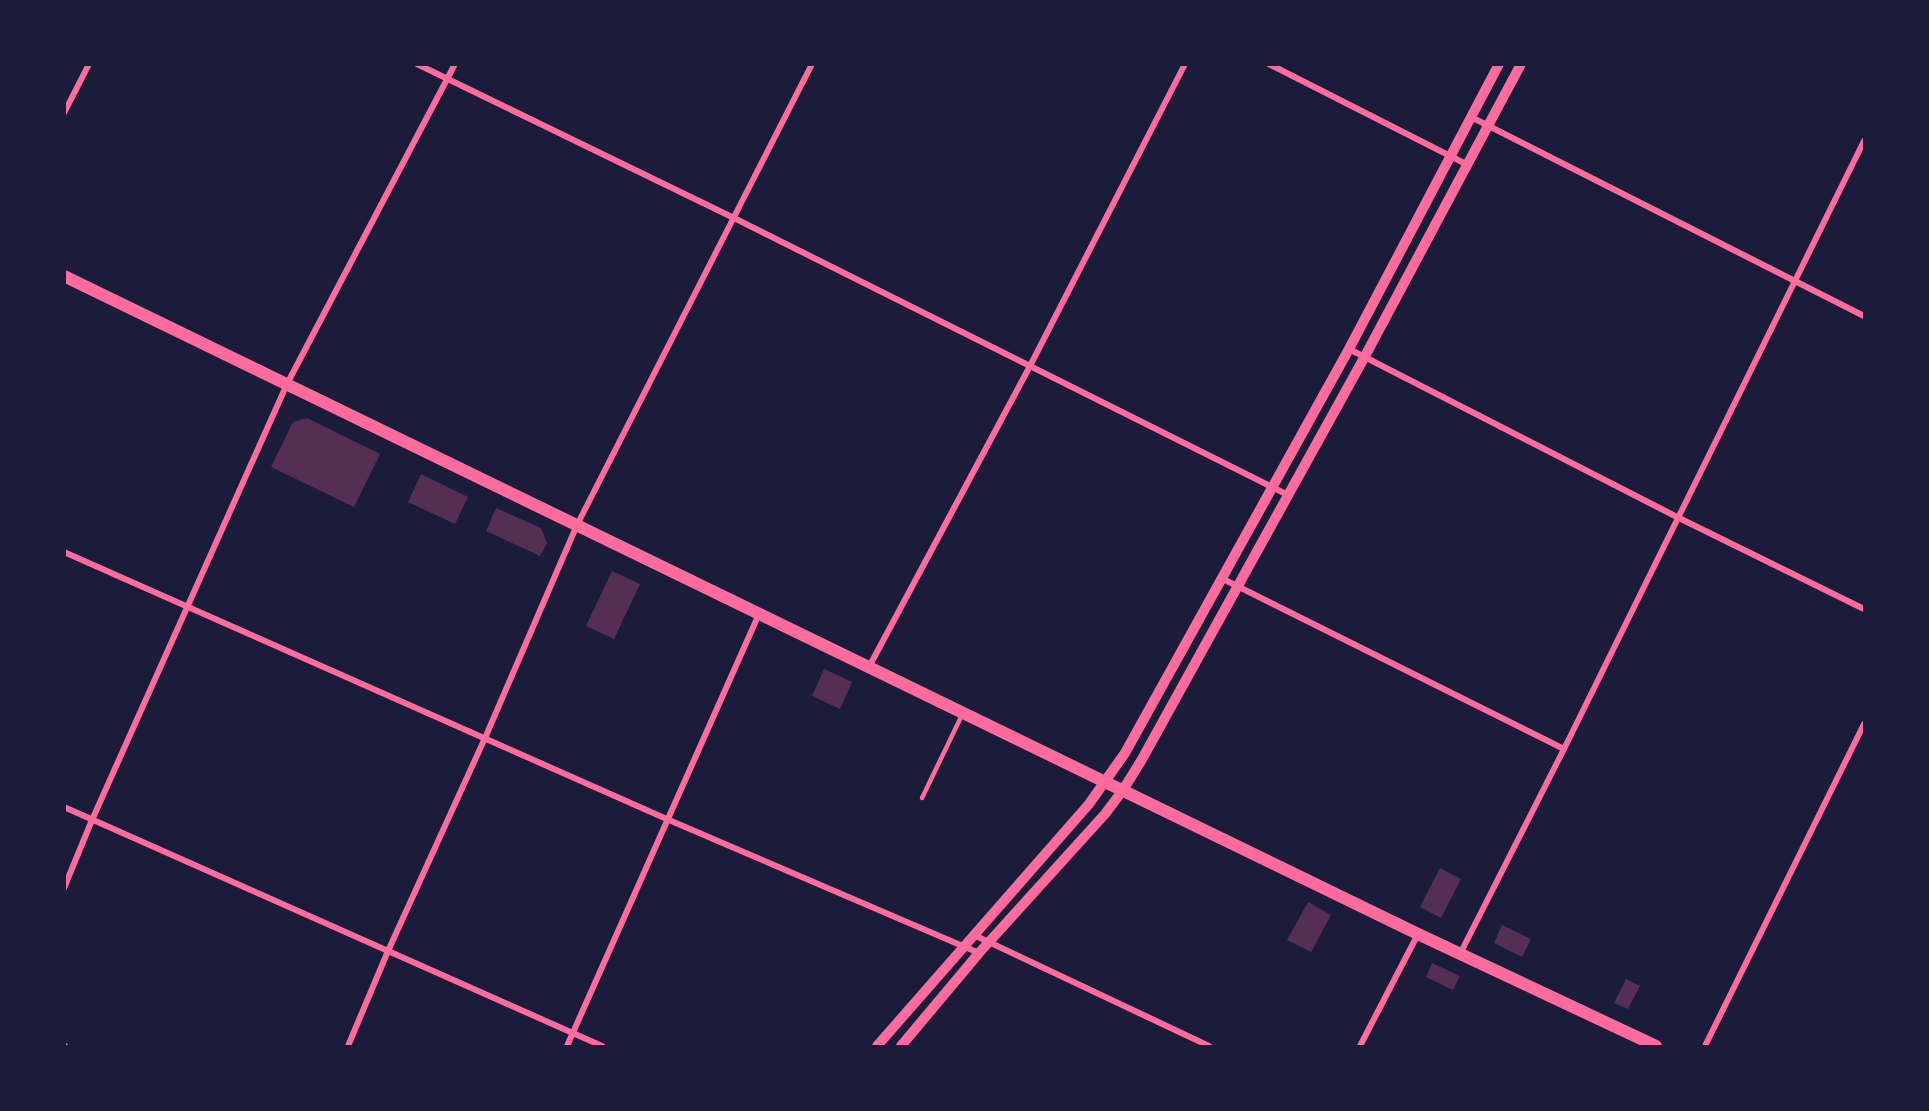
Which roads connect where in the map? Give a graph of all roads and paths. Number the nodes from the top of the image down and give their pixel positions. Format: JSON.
{"nodes":[{"id":1,"x":89,"y":64,"type":"edge"},
{"id":2,"x":417,"y":64,"type":"edge"},
{"id":3,"x":455,"y":64,"type":"edge"},
{"id":4,"x":812,"y":64,"type":"edge"},
{"id":5,"x":1185,"y":64,"type":"edge"},
{"id":6,"x":1269,"y":64,"type":"edge"},
{"id":7,"x":1499,"y":64,"type":"edge"},
{"id":8,"x":1521,"y":64,"type":"edge"},
{"id":9,"x":447,"y":80,"type":"junction"},
{"id":10,"x":64,"y":113,"type":"edge"},
{"id":11,"x":1471,"y":117,"type":"junction"},
{"id":12,"x":1487,"y":126,"type":"junction"},
{"id":13,"x":1864,"y":141,"type":"edge"},
{"id":14,"x":1451,"y":155,"type":"junction"},
{"id":15,"x":1466,"y":164,"type":"junction"},
{"id":16,"x":734,"y":218,"type":"junction"},
{"id":17,"x":64,"y":276,"type":"edge"},
{"id":18,"x":1796,"y":280,"type":"junction"},
{"id":19,"x":1864,"y":316,"type":"edge"},
{"id":20,"x":1348,"y":350,"type":"junction"},
{"id":21,"x":1364,"y":358,"type":"junction"},
{"id":22,"x":1030,"y":366,"type":"junction"},
{"id":23,"x":287,"y":384,"type":"junction"},
{"id":24,"x":1274,"y":487,"type":"junction"},
{"id":25,"x":1288,"y":495,"type":"junction"},
{"id":26,"x":1678,"y":518,"type":"junction"},
{"id":27,"x":577,"y":525,"type":"junction"},
{"id":28,"x":64,"y":552,"type":"edge"},
{"id":29,"x":1223,"y":579,"type":"junction"},
{"id":30,"x":1238,"y":586,"type":"junction"},
{"id":31,"x":188,"y":608,"type":"junction"},
{"id":32,"x":1864,"y":609,"type":"edge"},
{"id":33,"x":759,"y":614,"type":"junction"},
{"id":34,"x":869,"y":667,"type":"junction"},
{"id":35,"x":963,"y":712,"type":"junction"},
{"id":36,"x":1864,"y":724,"type":"edge"},
{"id":37,"x":485,"y":738,"type":"junction"},
{"id":38,"x":1564,"y":749,"type":"junction"},
{"id":39,"x":1105,"y":782,"type":"junction"},
{"id":40,"x":1123,"y":790,"type":"junction"},
{"id":41,"x":922,"y":798,"type":"dead end"},
{"id":42,"x":64,"y":807,"type":"edge"},
{"id":43,"x":669,"y":819,"type":"junction"},
{"id":44,"x":93,"y":820,"type":"junction"},
{"id":45,"x":64,"y":888,"type":"edge"},
{"id":46,"x":1418,"y":934,"type":"junction"},
{"id":47,"x":975,"y":935,"type":"junction"},
{"id":48,"x":989,"y":942,"type":"junction"},
{"id":49,"x":964,"y":946,"type":"junction"},
{"id":50,"x":388,"y":951,"type":"junction"},
{"id":51,"x":979,"y":953,"type":"junction"},
{"id":52,"x":1460,"y":954,"type":"junction"},
{"id":53,"x":572,"y":1033,"type":"junction"},
{"id":54,"x":348,"y":1047,"type":"edge"},
{"id":55,"x":567,"y":1047,"type":"edge"},
{"id":56,"x":602,"y":1047,"type":"edge"},
{"id":57,"x":877,"y":1047,"type":"edge"},
{"id":58,"x":901,"y":1047,"type":"edge"},
{"id":59,"x":1209,"y":1047,"type":"edge"},
{"id":60,"x":1360,"y":1047,"type":"edge"},
{"id":61,"x":1656,"y":1047,"type":"edge"},
{"id":62,"x":1705,"y":1047,"type":"edge"}],
"edges":[{"from":1,"to":10,"type":"street"},
{"from":2,"to":9,"type":"street"},
{"from":3,"to":9,"type":"street"},
{"from":4,"to":16,"type":"street"},
{"from":5,"to":22,"type":"street"},
{"from":6,"to":14,"type":"street"},
{"from":7,"to":11,"type":"street"},
{"from":8,"to":12,"type":"street"},
{"from":9,"to":16,"type":"street"},
{"from":9,"to":23,"type":"street"},
{"from":11,"to":12,"type":"street"},
{"from":11,"to":14,"type":"street"},
{"from":12,"to":15,"type":"street"},
{"from":12,"to":18,"type":"street"},
{"from":13,"to":18,"type":"street"},
{"from":14,"to":15,"type":"street"},
{"from":14,"to":20,"type":"street"},
{"from":15,"to":21,"type":"street"},
{"from":16,"to":22,"type":"street"},
{"from":16,"to":27,"type":"street"},
{"from":17,"to":23,"type":"main road"},
{"from":18,"to":19,"type":"street"},
{"from":18,"to":26,"type":"street"},
{"from":20,"to":21,"type":"street"},
{"from":20,"to":24,"type":"street"},
{"from":21,"to":25,"type":"street"},
{"from":21,"to":26,"type":"street"},
{"from":22,"to":24,"type":"street"},
{"from":22,"to":34,"type":"street"},
{"from":23,"to":27,"type":"main road"},
{"from":23,"to":31,"type":"street"},
{"from":24,"to":25,"type":"street"},
{"from":24,"to":29,"type":"street"},
{"from":25,"to":30,"type":"street"},
{"from":26,"to":32,"type":"street"},
{"from":26,"to":38,"type":"street"},
{"from":27,"to":33,"type":"main road"},
{"from":27,"to":37,"type":"street"},
{"from":28,"to":31,"type":"street"},
{"from":29,"to":30,"type":"street"},
{"from":29,"to":39,"type":"street"},
{"from":30,"to":38,"type":"street"},
{"from":30,"to":40,"type":"street"},
{"from":31,"to":37,"type":"street"},
{"from":31,"to":44,"type":"street"},
{"from":33,"to":34,"type":"main road"},
{"from":33,"to":43,"type":"street"},
{"from":34,"to":35,"type":"main road"},
{"from":35,"to":39,"type":"main road"},
{"from":35,"to":41,"type":"lane"},
{"from":36,"to":62,"type":"street"},
{"from":37,"to":43,"type":"street"},
{"from":37,"to":50,"type":"street"},
{"from":38,"to":52,"type":"street"},
{"from":39,"to":40,"type":"main road"},
{"from":39,"to":47,"type":"street"},
{"from":40,"to":46,"type":"main road"},
{"from":40,"to":48,"type":"street"},
{"from":42,"to":44,"type":"street"},
{"from":43,"to":49,"type":"street"},
{"from":43,"to":53,"type":"street"},
{"from":44,"to":45,"type":"street"},
{"from":44,"to":50,"type":"street"},
{"from":46,"to":52,"type":"main road"},
{"from":46,"to":60,"type":"street"},
{"from":47,"to":48,"type":"street"},
{"from":47,"to":49,"type":"street"},
{"from":48,"to":51,"type":"street"},
{"from":48,"to":59,"type":"street"},
{"from":49,"to":51,"type":"street"},
{"from":49,"to":57,"type":"street"},
{"from":50,"to":53,"type":"street"},
{"from":50,"to":54,"type":"street"},
{"from":51,"to":58,"type":"street"},
{"from":52,"to":61,"type":"main road"},
{"from":53,"to":55,"type":"street"},
{"from":53,"to":56,"type":"street"}]}
